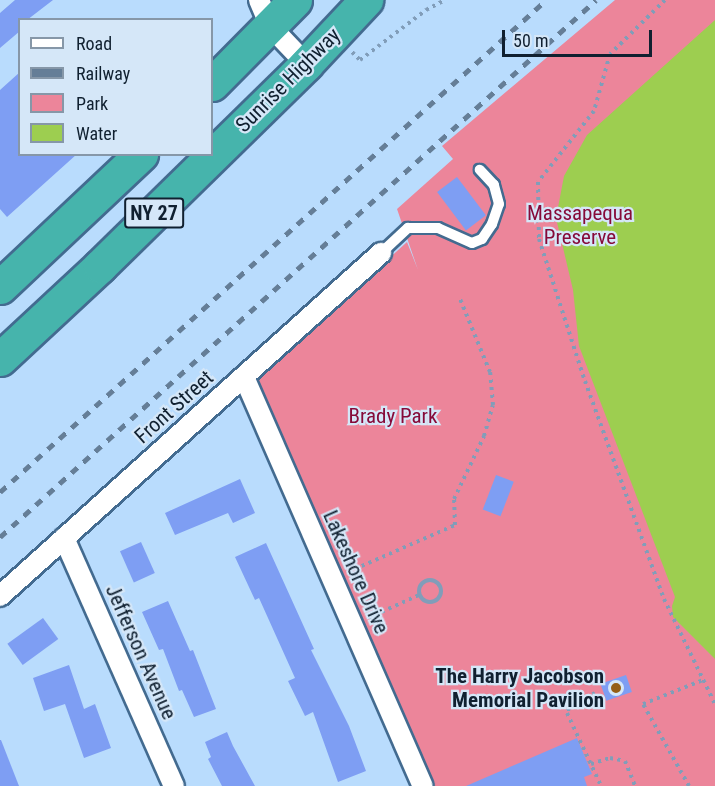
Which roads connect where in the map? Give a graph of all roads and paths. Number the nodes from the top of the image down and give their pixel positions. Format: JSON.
{"nodes":[{"id":1,"x":295,"y":0,"type":"edge"},
{"id":2,"x":366,"y":0,"type":"edge"},
{"id":3,"x":446,"y":0,"type":"edge"},
{"id":4,"x":665,"y":0,"type":"edge"},
{"id":5,"x":265,"y":13,"type":"edge"},
{"id":6,"x":360,"y":60,"type":"dead end"},
{"id":7,"x":306,"y":64,"type":"junction"},
{"id":8,"x":213,"y":83,"type":"edge"},
{"id":9,"x":213,"y":155,"type":"edge"},
{"id":10,"x":139,"y":156,"type":"edge"},
{"id":11,"x":212,"y":156,"type":"edge"},
{"id":12,"x":480,"y":170,"type":"dead end"},
{"id":13,"x":381,"y":253,"type":"joint"},
{"id":14,"x":0,"y":287,"type":"edge"},
{"id":15,"x":460,"y":299,"type":"dead end"},
{"id":16,"x":0,"y":359,"type":"edge"},
{"id":17,"x":244,"y":377,"type":"junction"},
{"id":18,"x":64,"y":538,"type":"junction"},
{"id":19,"x":332,"y":579,"type":"junction"},
{"id":20,"x":419,"y":595,"type":"junction"},
{"id":21,"x":0,"y":596,"type":"edge"},
{"id":22,"x":353,"y":625,"type":"junction"},
{"id":23,"x":703,"y":680,"type":"junction"},
{"id":24,"x":595,"y":693,"type":"dead end"},
{"id":25,"x":715,"y":704,"type":"edge"},
{"id":26,"x":591,"y":764,"type":"junction"},
{"id":27,"x":174,"y":786,"type":"edge"},
{"id":28,"x":423,"y":786,"type":"edge"},
{"id":29,"x":601,"y":786,"type":"edge"},
{"id":30,"x":635,"y":786,"type":"edge"},
{"id":31,"x":689,"y":786,"type":"edge"}],
"edges":[{"from":1,"to":5,"type":"highway"},
{"from":2,"to":7,"type":"highway","name":"Sunrise Highway","number":"NY 27"},
{"from":3,"to":6,"type":"path"},
{"from":4,"to":23,"type":"path"},
{"from":5,"to":7,"type":"street"},
{"from":5,"to":8,"type":"highway"},
{"from":7,"to":9,"type":"highway","name":"Sunrise Highway","number":"NY 27"},
{"from":10,"to":14,"type":"highway","number":"NY 27"},
{"from":11,"to":16,"type":"highway","name":"Sunrise Highway","number":"NY 27"},
{"from":12,"to":13,"type":"lane"},
{"from":13,"to":17,"type":"street","name":"Front Street"},
{"from":15,"to":19,"type":"path"},
{"from":17,"to":18,"type":"street","name":"Front Street"},
{"from":17,"to":19,"type":"street","name":"Lakeshore Drive"},
{"from":18,"to":21,"type":"street","name":"Front Street"},
{"from":18,"to":27,"type":"street","name":"Jefferson Avenue"},
{"from":19,"to":22,"type":"street","name":"Lakeshore Drive"},
{"from":20,"to":20,"type":"path"},
{"from":20,"to":22,"type":"path"},
{"from":22,"to":28,"type":"street","name":"Lakeshore Drive"},
{"from":23,"to":25,"type":"path"},
{"from":23,"to":31,"type":"path"},
{"from":24,"to":26,"type":"path"},
{"from":26,"to":29,"type":"path"},
{"from":26,"to":30,"type":"path"}]}
